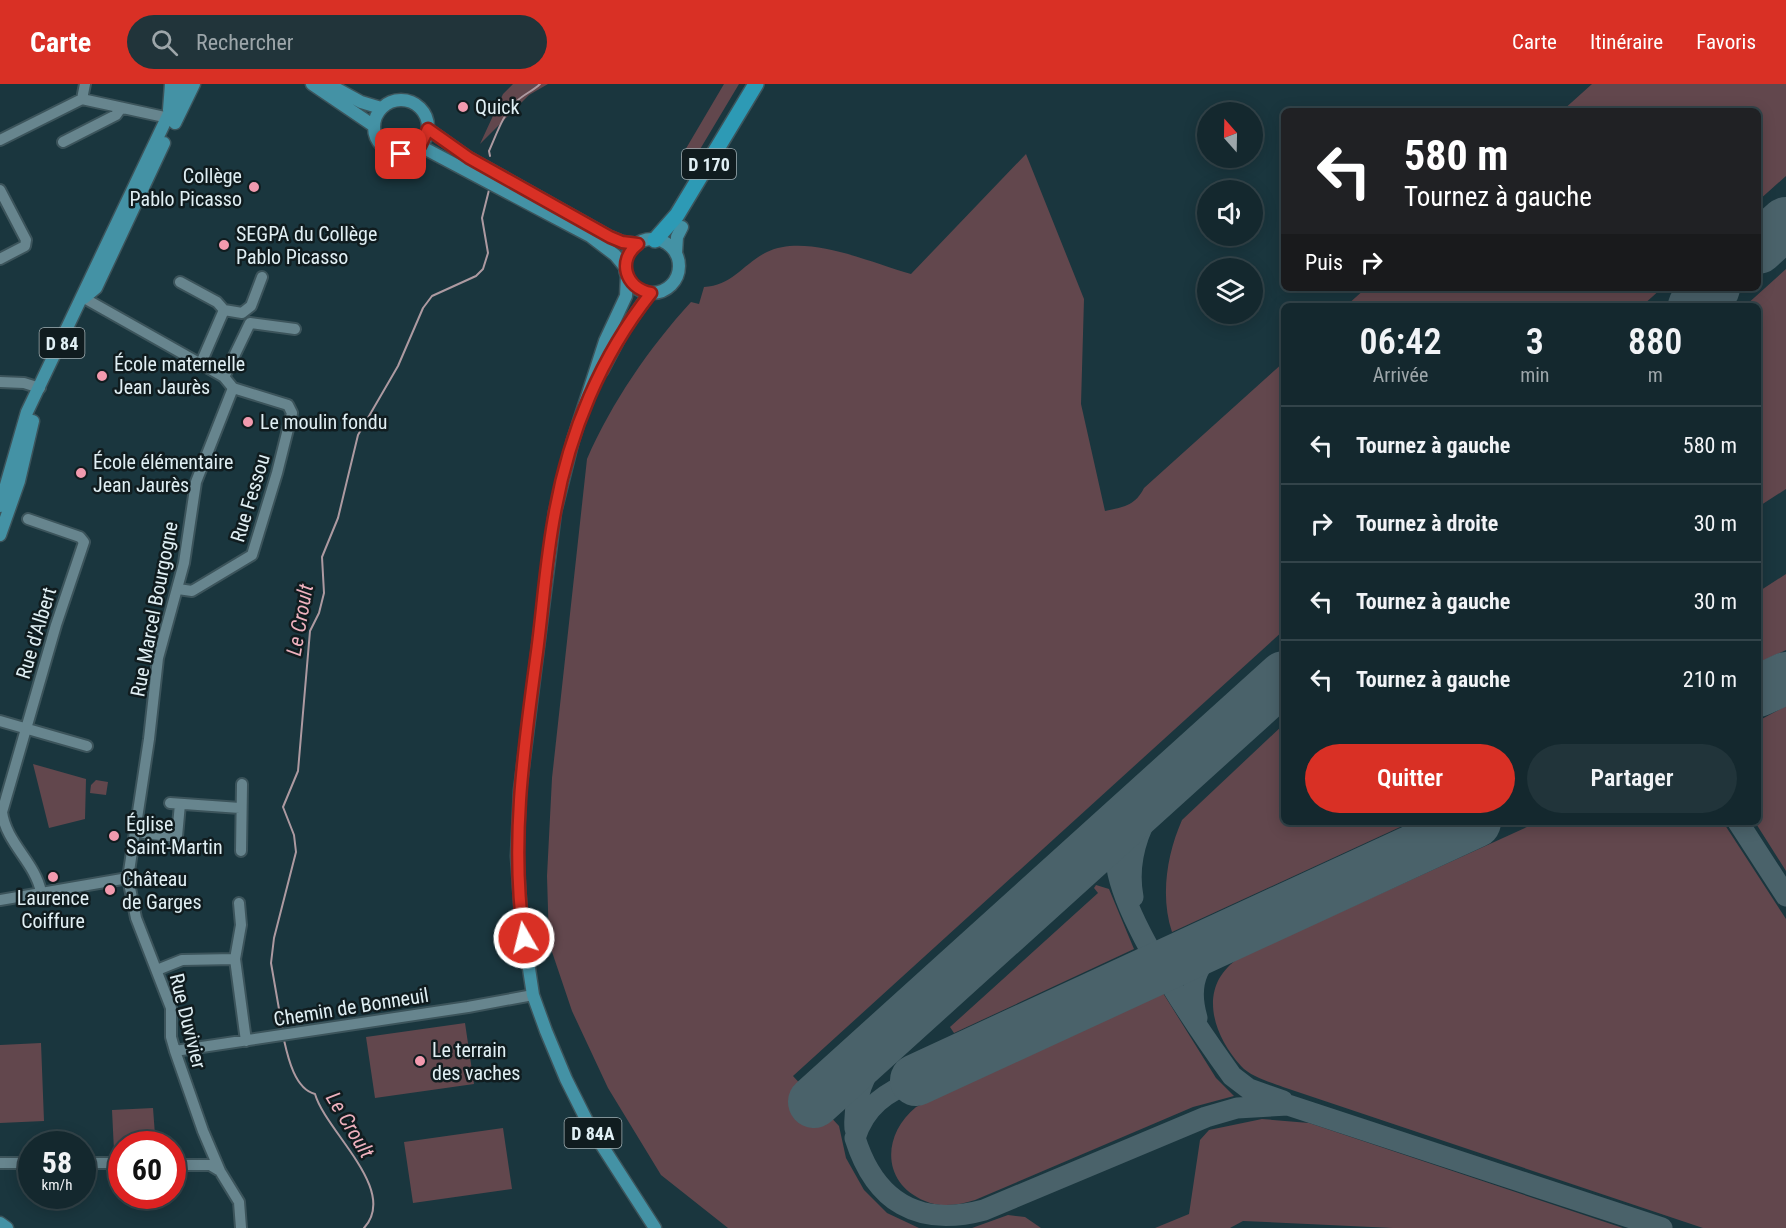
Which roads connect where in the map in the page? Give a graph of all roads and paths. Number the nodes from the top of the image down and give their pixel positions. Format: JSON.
{"nodes":[{"id":1,"x":85,"y":84,"type":"edge"},
{"id":2,"x":171,"y":84,"type":"edge"},
{"id":3,"x":200,"y":84,"type":"edge"},
{"id":4,"x":312,"y":84,"type":"edge"},
{"id":5,"x":328,"y":84,"type":"edge"},
{"id":6,"x":756,"y":84,"type":"edge"},
{"id":7,"x":767,"y":84,"type":"edge"},
{"id":8,"x":189,"y":87,"type":"edge"},
{"id":9,"x":82,"y":99,"type":"junction"},
{"id":10,"x":121,"y":108,"type":"junction"},
{"id":11,"x":381,"y":108,"type":"junction"},
{"id":12,"x":169,"y":118,"type":"junction"},
{"id":13,"x":374,"y":126,"type":"junction"},
{"id":14,"x":428,"y":129,"type":"junction"},
{"id":15,"x":0,"y":140,"type":"edge"},
{"id":16,"x":63,"y":142,"type":"dead end"},
{"id":17,"x":420,"y":146,"type":"junction"},
{"id":18,"x":0,"y":190,"type":"edge"},
{"id":19,"x":682,"y":227,"type":"joint"},
{"id":20,"x":655,"y":240,"type":"junction"},
{"id":21,"x":638,"y":244,"type":"junction"},
{"id":22,"x":676,"y":254,"type":"junction"},
{"id":23,"x":0,"y":259,"type":"edge"},
{"id":24,"x":626,"y":271,"type":"junction"},
{"id":25,"x":262,"y":277,"type":"dead end"},
{"id":26,"x":180,"y":282,"type":"dead end"},
{"id":27,"x":651,"y":293,"type":"junction"},
{"id":28,"x":84,"y":298,"type":"junction"},
{"id":29,"x":224,"y":310,"type":"junction"},
{"id":30,"x":296,"y":329,"type":"dead end"},
{"id":31,"x":201,"y":363,"type":"junction"},
{"id":32,"x":224,"y":376,"type":"junction"},
{"id":33,"x":0,"y":382,"type":"edge"},
{"id":34,"x":40,"y":388,"type":"junction"},
{"id":35,"x":232,"y":388,"type":"junction"},
{"id":36,"x":35,"y":401,"type":"junction"},
{"id":37,"x":587,"y":402,"type":"junction"},
{"id":38,"x":0,"y":506,"type":"edge"},
{"id":39,"x":28,"y":519,"type":"dead end"},
{"id":40,"x":0,"y":535,"type":"edge"},
{"id":41,"x":178,"y":589,"type":"junction"},
{"id":42,"x":0,"y":721,"type":"edge"},
{"id":43,"x":26,"y":729,"type":"junction"},
{"id":44,"x":87,"y":746,"type":"dead end"},
{"id":45,"x":242,"y":784,"type":"dead end"},
{"id":46,"x":240,"y":808,"type":"junction"},
{"id":47,"x":136,"y":832,"type":"junction"},
{"id":48,"x":241,"y":851,"type":"dead end"},
{"id":49,"x":128,"y":878,"type":"junction"},
{"id":50,"x":41,"y":892,"type":"junction"},
{"id":51,"x":0,"y":900,"type":"edge"},
{"id":52,"x":239,"y":903,"type":"dead end"},
{"id":53,"x":235,"y":959,"type":"junction"},
{"id":54,"x":527,"y":960,"type":"junction"},
{"id":55,"x":157,"y":970,"type":"junction"},
{"id":56,"x":533,"y":994,"type":"junction"},
{"id":57,"x":546,"y":1031,"type":"junction"},
{"id":58,"x":246,"y":1041,"type":"junction"},
{"id":59,"x":175,"y":1051,"type":"junction"},
{"id":60,"x":0,"y":1163,"type":"edge"},
{"id":61,"x":18,"y":1163,"type":"edge"},
{"id":62,"x":186,"y":1165,"type":"edge"},
{"id":63,"x":220,"y":1171,"type":"junction"},
{"id":64,"x":0,"y":1222,"type":"edge"},
{"id":65,"x":8,"y":1228,"type":"edge"},
{"id":66,"x":241,"y":1228,"type":"edge"},
{"id":67,"x":655,"y":1228,"type":"edge"}],
"edges":[{"from":1,"to":9,"type":"street"},
{"from":2,"to":12,"type":"main road"},
{"from":3,"to":8,"type":"main road"},
{"from":4,"to":13,"type":"main road"},
{"from":5,"to":11,"type":"main road"},
{"from":6,"to":20,"type":"highway","number":"D 170"},
{"from":7,"to":19,"type":"highway","number":"D 170"},
{"from":8,"to":12,"type":"main road","number":"D 84"},
{"from":8,"to":28,"type":"main road","number":"D 84"},
{"from":9,"to":10,"type":"street"},
{"from":9,"to":15,"type":"street"},
{"from":10,"to":12,"type":"street"},
{"from":10,"to":16,"type":"street"},
{"from":11,"to":13,"type":"main road"},
{"from":11,"to":14,"type":"main road"},
{"from":12,"to":28,"type":"main road","number":"D 84"},
{"from":13,"to":17,"type":"main road"},
{"from":14,"to":17,"type":"main road"},
{"from":14,"to":21,"type":"main road"},
{"from":17,"to":24,"type":"main road"},
{"from":18,"to":23,"type":"street"},
{"from":19,"to":22,"type":"main road","number":"D 170"},
{"from":20,"to":21,"type":"main road"},
{"from":20,"to":22,"type":"main road"},
{"from":21,"to":24,"type":"main road"},
{"from":22,"to":27,"type":"main road"},
{"from":24,"to":27,"type":"main road"},
{"from":24,"to":37,"type":"main road","number":"D 84A"},
{"from":25,"to":29,"type":"street"},
{"from":26,"to":29,"type":"street"},
{"from":27,"to":37,"type":"main road","number":"D 84A"},
{"from":28,"to":31,"type":"street"},
{"from":28,"to":34,"type":"main road","number":"D 84"},
{"from":29,"to":31,"type":"street"},
{"from":30,"to":32,"type":"street"},
{"from":31,"to":32,"type":"street"},
{"from":32,"to":35,"type":"street"},
{"from":33,"to":34,"type":"street"},
{"from":34,"to":36,"type":"main road","number":"D 84"},
{"from":35,"to":41,"type":"street","name":"Rue Marcel Bourgogne"},
{"from":35,"to":41,"type":"street","name":"Rue Fessou"},
{"from":36,"to":38,"type":"main road","number":"D 84"},
{"from":36,"to":40,"type":"main road","number":"D 84"},
{"from":37,"to":54,"type":"main road","number":"D 84A"},
{"from":39,"to":43,"type":"street","name":"Rue d'Albert"},
{"from":41,"to":47,"type":"street","name":"Rue Marcel Bourgogne"},
{"from":42,"to":43,"type":"street"},
{"from":43,"to":44,"type":"street"},
{"from":43,"to":50,"type":"street","name":"Rue d'Albert"},
{"from":45,"to":46,"type":"street"},
{"from":46,"to":47,"type":"street"},
{"from":46,"to":48,"type":"street"},
{"from":47,"to":49,"type":"street","name":"Rue Marcel Bourgogne"},
{"from":49,"to":50,"type":"street"},
{"from":49,"to":55,"type":"street","name":"Rue Duvivier"},
{"from":50,"to":51,"type":"street"},
{"from":52,"to":53,"type":"street"},
{"from":53,"to":55,"type":"street"},
{"from":53,"to":58,"type":"street"},
{"from":54,"to":56,"type":"main road","number":"D 84A"},
{"from":54,"to":57,"type":"main road","number":"D 84A"},
{"from":55,"to":59,"type":"street","name":"Rue Duvivier"},
{"from":56,"to":57,"type":"main road","number":"D 84A"},
{"from":56,"to":58,"type":"street","name":"Chemin de Bonneuil"},
{"from":57,"to":67,"type":"main road","number":"D 84A"},
{"from":58,"to":59,"type":"street","name":"Chemin de Bonneuil"},
{"from":59,"to":63,"type":"street","name":"Rue Duvivier"},
{"from":60,"to":61,"type":"street"},
{"from":62,"to":63,"type":"street"},
{"from":63,"to":66,"type":"street","name":"Rue Duvivier"},
{"from":64,"to":65,"type":"main road"}]}
